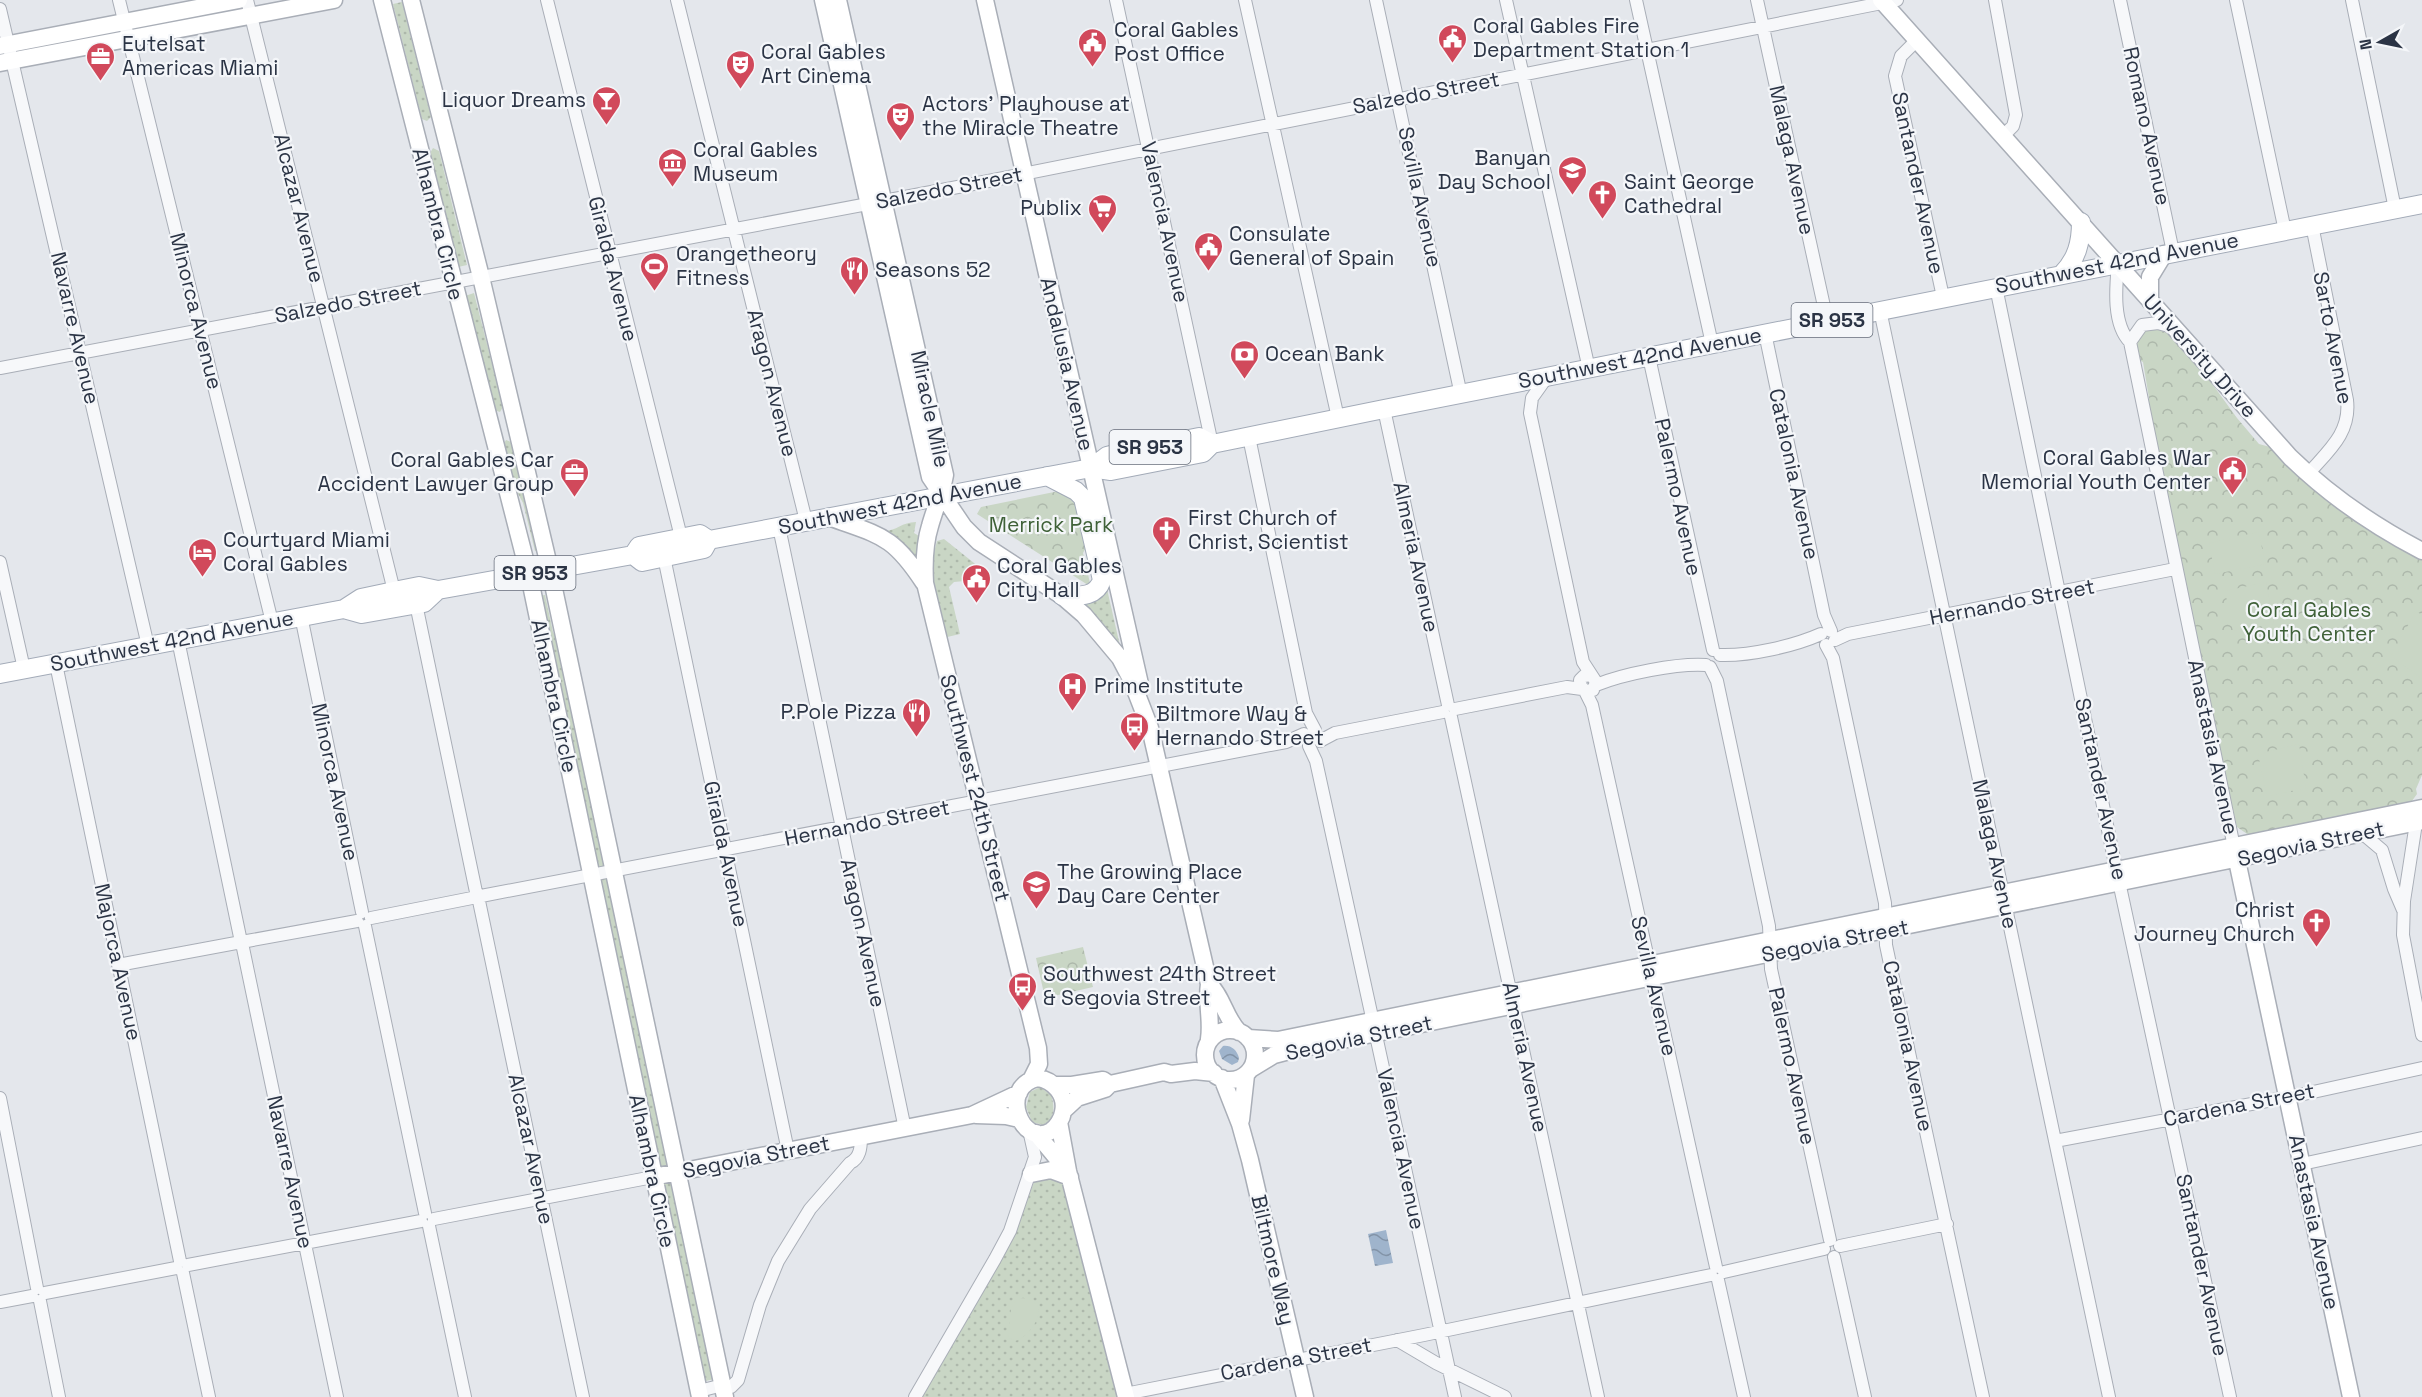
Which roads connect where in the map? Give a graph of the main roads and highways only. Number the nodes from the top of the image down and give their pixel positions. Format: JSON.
{"nodes":[{"id":1,"x":2422,"y":204,"type":"edge"},
{"id":2,"x":2081,"y":222,"type":"road end"},
{"id":3,"x":2062,"y":274,"type":"junction"},
{"id":4,"x":1047,"y":476,"type":"junction"},
{"id":5,"x":709,"y":540,"type":"junction"},
{"id":6,"x":637,"y":558,"type":"junction"},
{"id":7,"x":438,"y":590,"type":"junction"},
{"id":8,"x":394,"y":591,"type":"junction"},
{"id":9,"x":1062,"y":596,"type":"road end"},
{"id":10,"x":344,"y":609,"type":"junction"},
{"id":11,"x":362,"y":614,"type":"junction"},
{"id":12,"x":0,"y":674,"type":"edge"}],
"edges":[{"from":1,"to":3,"type":"main road","name":"Southwest 42nd Avenue","number":"SR 953"},
{"from":2,"to":3,"type":"main road"},
{"from":3,"to":4,"type":"main road","name":"Southwest 42nd Avenue","number":"SR 953"},
{"from":4,"to":5,"type":"main road","name":"Southwest 42nd Avenue","number":"SR 953"},
{"from":4,"to":9,"type":"main road"},
{"from":5,"to":6,"type":"main road","name":"Southwest 42nd Avenue","number":"SR 953"},
{"from":5,"to":6,"type":"main road","name":"Southwest 42nd Avenue","number":"SR 953"},
{"from":6,"to":7,"type":"main road","name":"Southwest 42nd Avenue","number":"SR 953"},
{"from":7,"to":8,"type":"main road","name":"Southwest 42nd Avenue","number":"SR 953"},
{"from":7,"to":11,"type":"main road","name":"Southwest 42nd Avenue","number":"SR 953"},
{"from":8,"to":10,"type":"main road","name":"Southwest 42nd Avenue","number":"SR 953"},
{"from":8,"to":11,"type":"main road"},
{"from":10,"to":11,"type":"main road","name":"Southwest 42nd Avenue","number":"SR 953"},
{"from":10,"to":12,"type":"main road","name":"Southwest 42nd Avenue","number":"SR 953"}]}
